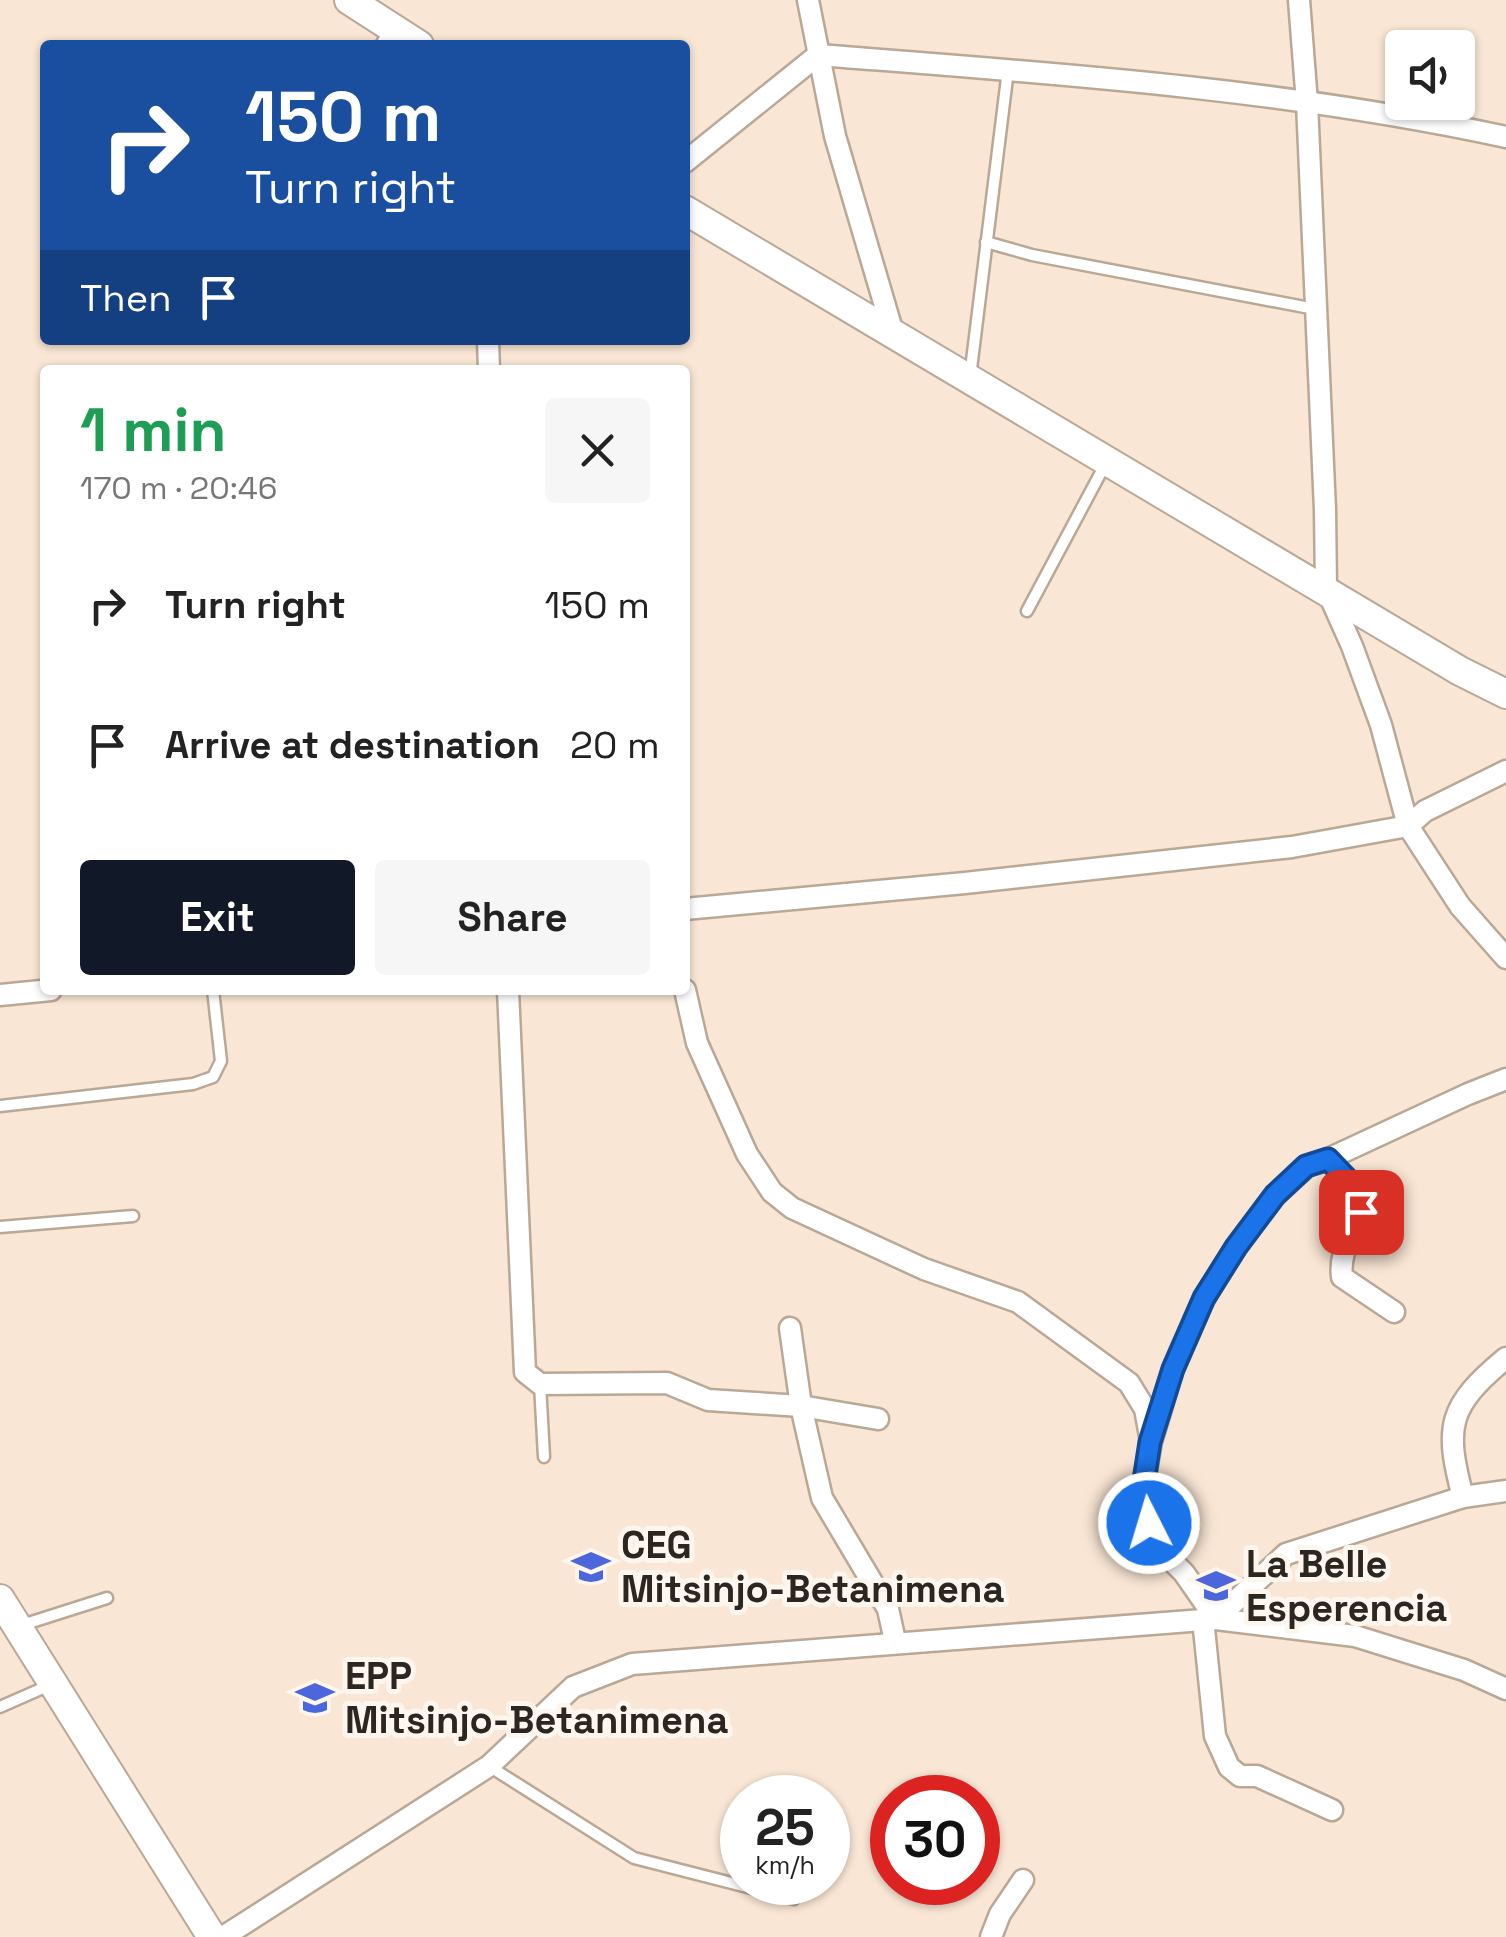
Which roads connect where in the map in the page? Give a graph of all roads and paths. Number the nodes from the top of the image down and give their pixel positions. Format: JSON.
{"nodes":[{"id":1,"x":808,"y":0,"type":"edge"},
{"id":2,"x":1299,"y":0,"type":"edge"},
{"id":3,"x":355,"y":2,"type":"edge"},
{"id":4,"x":386,"y":36,"type":"edge"},
{"id":5,"x":818,"y":55,"type":"junction"},
{"id":6,"x":1008,"y":70,"type":"junction"},
{"id":7,"x":1307,"y":103,"type":"junction"},
{"id":8,"x":1506,"y":137,"type":"edge"},
{"id":9,"x":690,"y":158,"type":"edge"},
{"id":10,"x":690,"y":213,"type":"edge"},
{"id":11,"x":986,"y":242,"type":"junction"},
{"id":12,"x":1316,"y":309,"type":"junction"},
{"id":13,"x":894,"y":334,"type":"junction"},
{"id":14,"x":970,"y":379,"type":"junction"},
{"id":15,"x":1107,"y":460,"type":"junction"},
{"id":16,"x":1326,"y":588,"type":"junction"},
{"id":17,"x":1027,"y":611,"type":"dead end"},
{"id":18,"x":1506,"y":694,"type":"edge"},
{"id":19,"x":1506,"y":771,"type":"edge"},
{"id":20,"x":1408,"y":826,"type":"junction"},
{"id":21,"x":690,"y":909,"type":"edge"},
{"id":22,"x":1506,"y":958,"type":"edge"},
{"id":23,"x":40,"y":991,"type":"edge"},
{"id":24,"x":0,"y":995,"type":"edge"},
{"id":25,"x":214,"y":995,"type":"edge"},
{"id":26,"x":508,"y":995,"type":"edge"},
{"id":27,"x":686,"y":995,"type":"edge"},
{"id":28,"x":1506,"y":1080,"type":"edge"},
{"id":29,"x":0,"y":1106,"type":"edge"},
{"id":30,"x":1328,"y":1159,"type":"junction"},
{"id":31,"x":133,"y":1216,"type":"dead end"},
{"id":32,"x":0,"y":1226,"type":"edge"},
{"id":33,"x":1394,"y":1312,"type":"dead end"},
{"id":34,"x":790,"y":1328,"type":"dead end"},
{"id":35,"x":1506,"y":1358,"type":"edge"},
{"id":36,"x":540,"y":1384,"type":"junction"},
{"id":37,"x":801,"y":1406,"type":"junction"},
{"id":38,"x":878,"y":1419,"type":"dead end"},
{"id":39,"x":1150,"y":1442,"type":"junction"},
{"id":40,"x":544,"y":1456,"type":"dead end"},
{"id":41,"x":1506,"y":1491,"type":"edge"},
{"id":42,"x":1463,"y":1497,"type":"junction"},
{"id":43,"x":108,"y":1598,"type":"dead end"},
{"id":44,"x":0,"y":1600,"type":"edge"},
{"id":45,"x":1209,"y":1619,"type":"junction"},
{"id":46,"x":20,"y":1626,"type":"junction"},
{"id":47,"x":895,"y":1641,"type":"junction"},
{"id":48,"x":54,"y":1684,"type":"junction"},
{"id":49,"x":1506,"y":1689,"type":"edge"},
{"id":50,"x":0,"y":1707,"type":"edge"},
{"id":51,"x":489,"y":1766,"type":"junction"},
{"id":52,"x":1332,"y":1810,"type":"dead end"},
{"id":53,"x":720,"y":1880,"type":"edge"},
{"id":54,"x":1023,"y":1880,"type":"dead end"},
{"id":55,"x":212,"y":1937,"type":"edge"},
{"id":56,"x":223,"y":1937,"type":"edge"},
{"id":57,"x":991,"y":1937,"type":"edge"}],
"edges":[{"from":1,"to":5,"type":"street"},
{"from":2,"to":7,"type":"street"},
{"from":3,"to":4,"type":"street"},
{"from":5,"to":6,"type":"street"},
{"from":5,"to":9,"type":"street"},
{"from":5,"to":13,"type":"street"},
{"from":6,"to":7,"type":"street"},
{"from":6,"to":11,"type":"lane"},
{"from":7,"to":8,"type":"street"},
{"from":7,"to":12,"type":"street"},
{"from":10,"to":13,"type":"street"},
{"from":11,"to":12,"type":"lane"},
{"from":11,"to":14,"type":"lane"},
{"from":12,"to":16,"type":"street"},
{"from":13,"to":14,"type":"street"},
{"from":14,"to":15,"type":"street"},
{"from":15,"to":16,"type":"street"},
{"from":15,"to":17,"type":"lane"},
{"from":16,"to":18,"type":"street"},
{"from":16,"to":20,"type":"street"},
{"from":19,"to":20,"type":"street"},
{"from":20,"to":21,"type":"street"},
{"from":20,"to":22,"type":"street"},
{"from":23,"to":24,"type":"street"},
{"from":25,"to":29,"type":"lane"},
{"from":26,"to":36,"type":"street"},
{"from":27,"to":39,"type":"street"},
{"from":28,"to":30,"type":"street"},
{"from":30,"to":33,"type":"street"},
{"from":30,"to":39,"type":"street"},
{"from":31,"to":32,"type":"lane"},
{"from":34,"to":37,"type":"street"},
{"from":35,"to":42,"type":"street"},
{"from":36,"to":37,"type":"street"},
{"from":36,"to":40,"type":"lane"},
{"from":37,"to":38,"type":"street"},
{"from":37,"to":47,"type":"street"},
{"from":39,"to":45,"type":"street"},
{"from":41,"to":42,"type":"street"},
{"from":42,"to":45,"type":"street"},
{"from":43,"to":46,"type":"lane"},
{"from":44,"to":46,"type":"street"},
{"from":45,"to":47,"type":"street"},
{"from":45,"to":49,"type":"street"},
{"from":45,"to":52,"type":"street"},
{"from":46,"to":48,"type":"street"},
{"from":47,"to":51,"type":"street"},
{"from":48,"to":50,"type":"lane"},
{"from":48,"to":55,"type":"street"},
{"from":51,"to":53,"type":"lane"},
{"from":51,"to":56,"type":"street"},
{"from":54,"to":57,"type":"street"}]}
